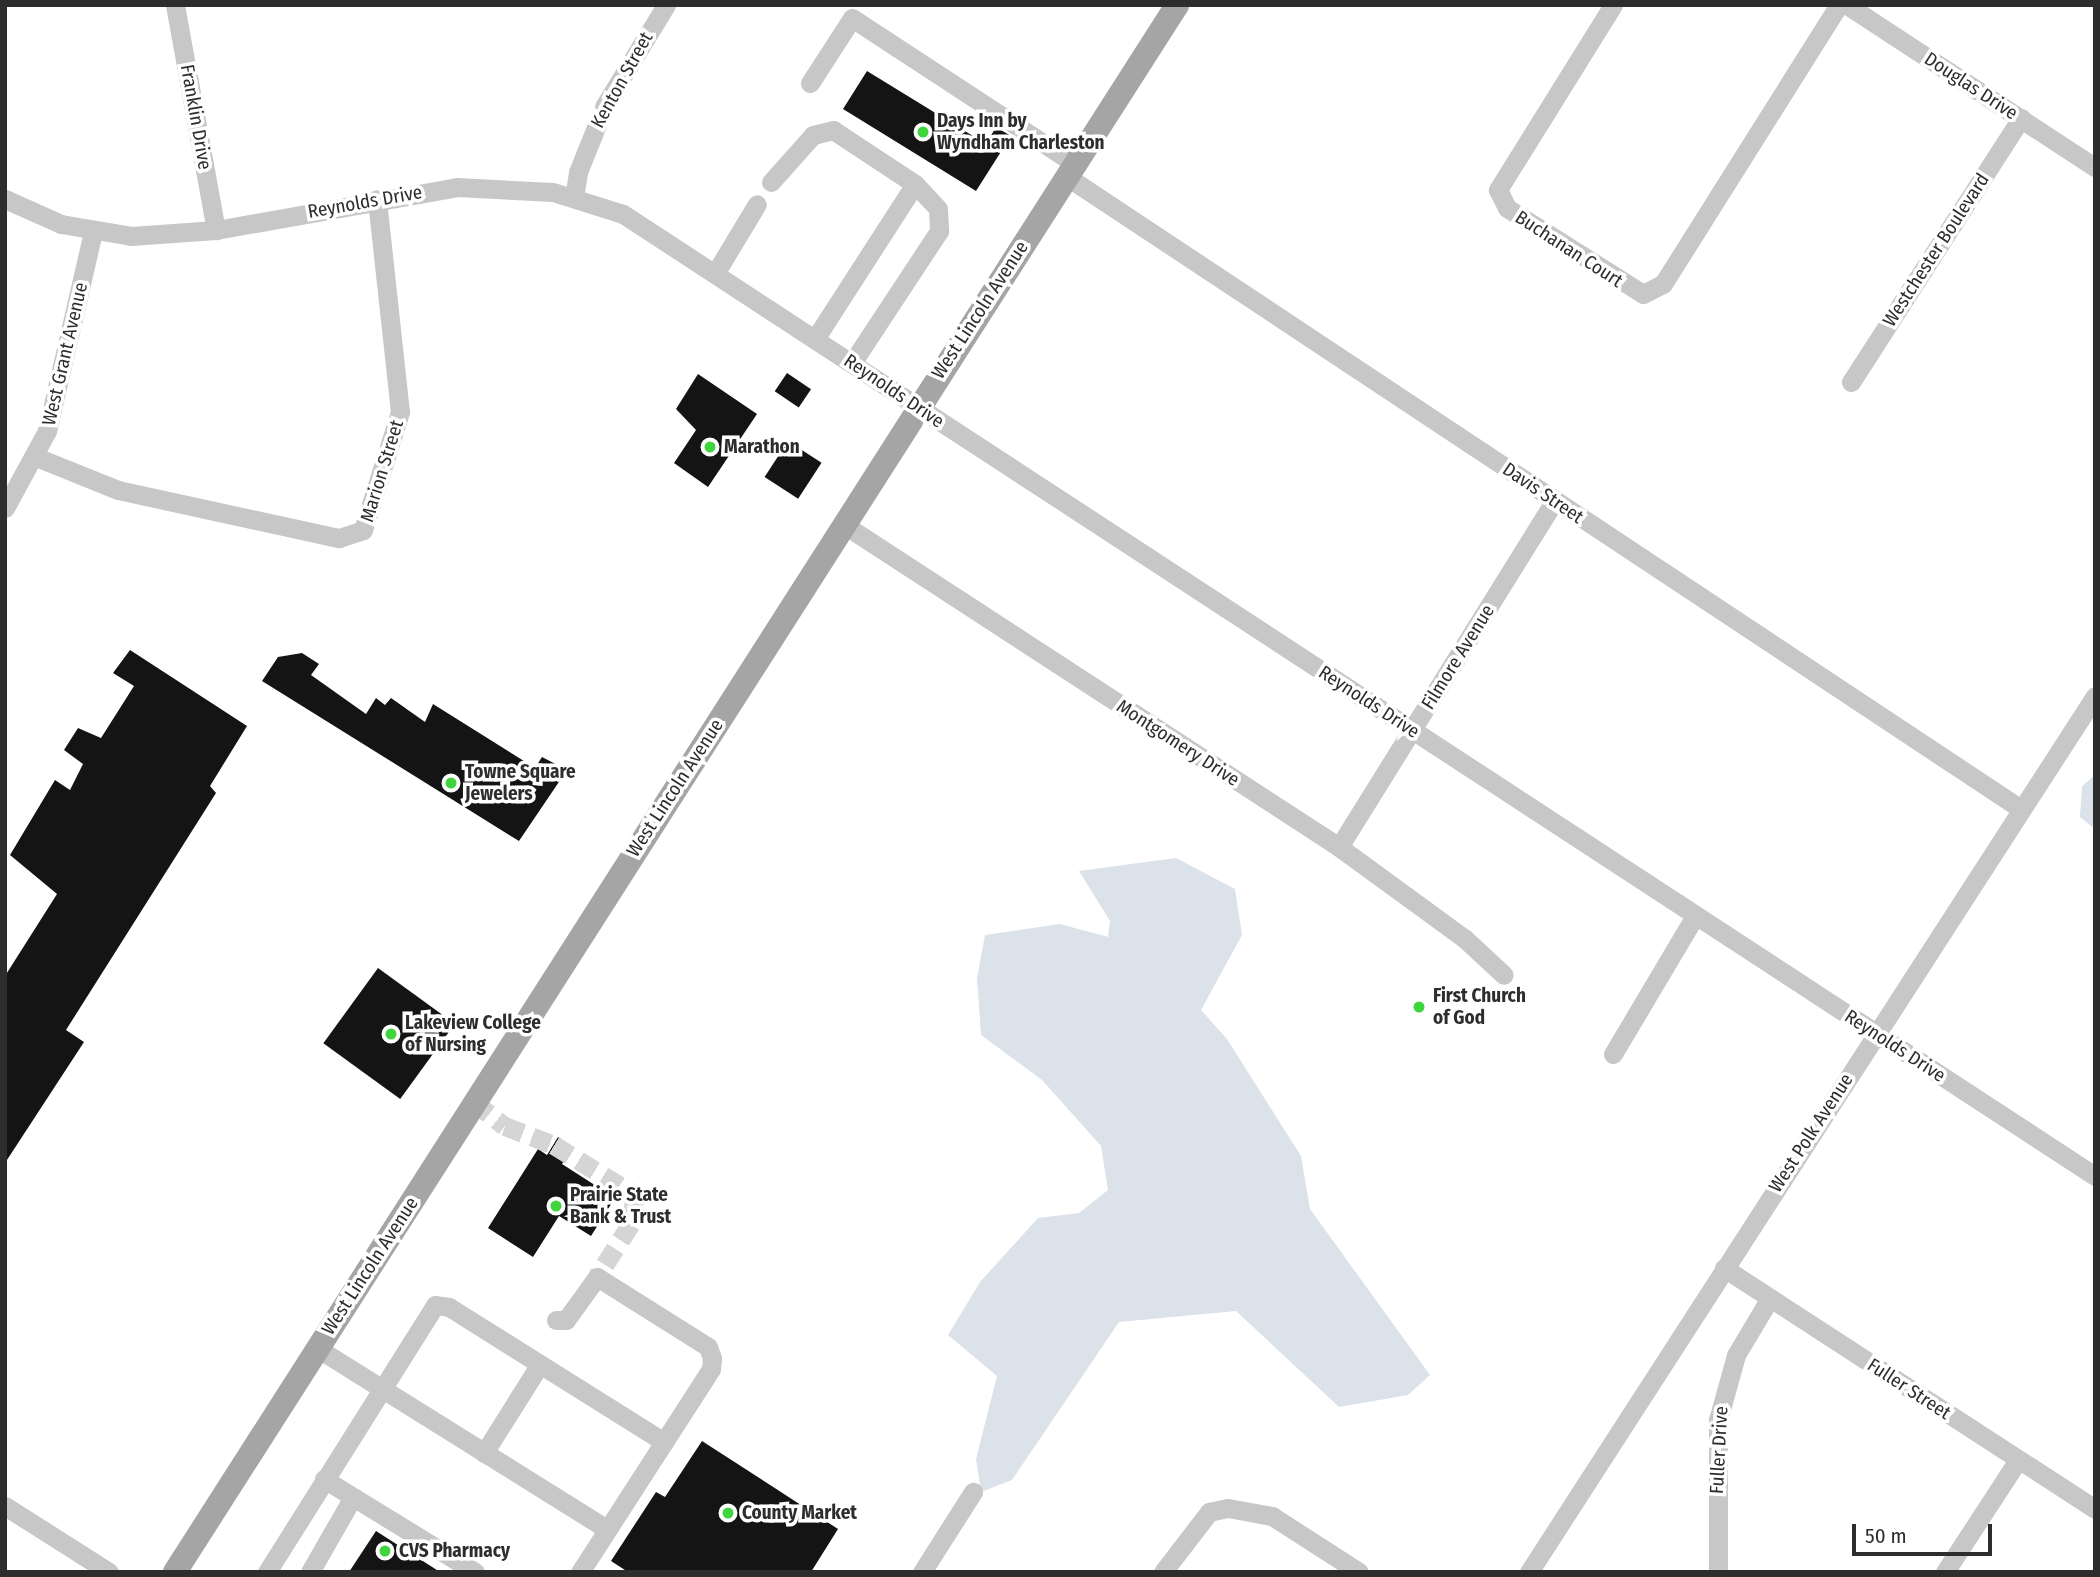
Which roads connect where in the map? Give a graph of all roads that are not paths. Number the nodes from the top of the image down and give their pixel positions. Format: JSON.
{"nodes":[{"id":1,"x":175,"y":5,"type":"edge"},
{"id":2,"x":666,"y":5,"type":"edge"},
{"id":3,"x":1177,"y":5,"type":"edge"},
{"id":4,"x":1613,"y":5,"type":"edge"},
{"id":5,"x":1839,"y":5,"type":"edge"},
{"id":6,"x":1847,"y":5,"type":"edge"},
{"id":7,"x":1873,"y":12,"type":"edge"},
{"id":8,"x":810,"y":83,"type":"dead end"},
{"id":9,"x":2021,"y":118,"type":"junction"},
{"id":10,"x":2095,"y":167,"type":"edge"},
{"id":11,"x":1070,"y":170,"type":"junction"},
{"id":12,"x":771,"y":182,"type":"dead end"},
{"id":13,"x":915,"y":184,"type":"junction"},
{"id":14,"x":574,"y":198,"type":"junction"},
{"id":15,"x":5,"y":199,"type":"edge"},
{"id":16,"x":377,"y":199,"type":"junction"},
{"id":17,"x":757,"y":204,"type":"dead end"},
{"id":18,"x":216,"y":230,"type":"junction"},
{"id":19,"x":93,"y":232,"type":"junction"},
{"id":20,"x":716,"y":272,"type":"junction"},
{"id":21,"x":815,"y":339,"type":"junction"},
{"id":22,"x":852,"y":363,"type":"junction"},
{"id":23,"x":1851,"y":382,"type":"dead end"},
{"id":24,"x":918,"y":408,"type":"junction"},
{"id":25,"x":36,"y":457,"type":"junction"},
{"id":26,"x":1554,"y":501,"type":"junction"},
{"id":27,"x":5,"y":508,"type":"edge"},
{"id":28,"x":843,"y":524,"type":"junction"},
{"id":29,"x":2095,"y":695,"type":"edge"},
{"id":30,"x":1412,"y":730,"type":"junction"},
{"id":31,"x":2021,"y":809,"type":"junction"},
{"id":32,"x":1339,"y":847,"type":"junction"},
{"id":33,"x":1695,"y":916,"type":"junction"},
{"id":34,"x":1504,"y":975,"type":"dead end"},
{"id":35,"x":1876,"y":1034,"type":"junction"},
{"id":36,"x":1613,"y":1054,"type":"dead end"},
{"id":37,"x":2095,"y":1176,"type":"edge"},
{"id":38,"x":1724,"y":1268,"type":"junction"},
{"id":39,"x":1770,"y":1298,"type":"junction"},
{"id":40,"x":556,"y":1320,"type":"dead end"},
{"id":41,"x":317,"y":1348,"type":"junction"},
{"id":42,"x":540,"y":1364,"type":"junction"},
{"id":43,"x":380,"y":1388,"type":"junction"},
{"id":44,"x":664,"y":1442,"type":"junction"},
{"id":45,"x":484,"y":1453,"type":"junction"},
{"id":46,"x":2018,"y":1460,"type":"junction"},
{"id":47,"x":324,"y":1479,"type":"junction"},
{"id":48,"x":973,"y":1492,"type":"dead end"},
{"id":49,"x":353,"y":1497,"type":"junction"},
{"id":50,"x":5,"y":1506,"type":"edge"},
{"id":51,"x":2095,"y":1509,"type":"edge"},
{"id":52,"x":605,"y":1528,"type":"junction"},
{"id":53,"x":109,"y":1572,"type":"edge"},
{"id":54,"x":175,"y":1572,"type":"edge"},
{"id":55,"x":267,"y":1572,"type":"edge"},
{"id":56,"x":310,"y":1572,"type":"edge"},
{"id":57,"x":475,"y":1572,"type":"edge"},
{"id":58,"x":580,"y":1572,"type":"edge"},
{"id":59,"x":922,"y":1572,"type":"edge"},
{"id":60,"x":1163,"y":1572,"type":"edge"},
{"id":61,"x":1359,"y":1572,"type":"edge"},
{"id":62,"x":1529,"y":1572,"type":"edge"},
{"id":63,"x":1718,"y":1572,"type":"edge"},
{"id":64,"x":1945,"y":1572,"type":"edge"}],
"edges":[{"from":1,"to":18,"type":"street","name":"Franklin Drive"},
{"from":2,"to":14,"type":"street","name":"Kenton Street"},
{"from":3,"to":11,"type":"main road","name":"West Lincoln Avenue"},
{"from":4,"to":5,"type":"street","name":"Buchanan Court"},
{"from":6,"to":7,"type":"street","name":"Douglas Drive"},
{"from":7,"to":9,"type":"street","name":"Douglas Drive"},
{"from":8,"to":11,"type":"street","name":"Davis Street"},
{"from":9,"to":10,"type":"street","name":"Douglas Drive"},
{"from":9,"to":23,"type":"street","name":"Westchester Boulevard"},
{"from":11,"to":24,"type":"main road","name":"West Lincoln Avenue"},
{"from":11,"to":26,"type":"street","name":"Davis Street"},
{"from":12,"to":13,"type":"street"},
{"from":13,"to":21,"type":"street"},
{"from":13,"to":22,"type":"street"},
{"from":14,"to":16,"type":"street","name":"Reynolds Drive"},
{"from":14,"to":20,"type":"street","name":"Reynolds Drive"},
{"from":15,"to":19,"type":"street","name":"Reynolds Drive"},
{"from":16,"to":18,"type":"street","name":"Reynolds Drive"},
{"from":16,"to":25,"type":"street","name":"Marion Street"},
{"from":17,"to":20,"type":"street"},
{"from":18,"to":19,"type":"street","name":"Reynolds Drive"},
{"from":19,"to":25,"type":"street","name":"West Grant Avenue"},
{"from":20,"to":21,"type":"street","name":"Reynolds Drive"},
{"from":21,"to":22,"type":"street","name":"Reynolds Drive"},
{"from":22,"to":24,"type":"street","name":"Reynolds Drive"},
{"from":24,"to":28,"type":"main road","name":"West Lincoln Avenue"},
{"from":24,"to":30,"type":"street","name":"Reynolds Drive"},
{"from":25,"to":27,"type":"street","name":"West Grant Avenue"},
{"from":26,"to":30,"type":"street","name":"Filmore Avenue"},
{"from":26,"to":31,"type":"street","name":"Davis Street"},
{"from":28,"to":32,"type":"street","name":"Montgomery Drive"},
{"from":28,"to":41,"type":"main road","name":"West Lincoln Avenue"},
{"from":29,"to":31,"type":"street","name":"West Polk Avenue"},
{"from":30,"to":32,"type":"street","name":"Filmore Avenue"},
{"from":30,"to":33,"type":"street","name":"Reynolds Drive"},
{"from":31,"to":35,"type":"street","name":"West Polk Avenue"},
{"from":32,"to":34,"type":"street","name":"Montgomery Drive"},
{"from":33,"to":35,"type":"street","name":"Reynolds Drive"},
{"from":33,"to":36,"type":"street"},
{"from":35,"to":37,"type":"street","name":"Reynolds Drive"},
{"from":35,"to":38,"type":"street","name":"West Polk Avenue"},
{"from":38,"to":39,"type":"street","name":"Fuller Street"},
{"from":38,"to":62,"type":"street","name":"West Polk Avenue"},
{"from":39,"to":46,"type":"street","name":"Fuller Street"},
{"from":39,"to":63,"type":"street","name":"Fuller Drive"},
{"from":40,"to":44,"type":"street"},
{"from":41,"to":43,"type":"street"},
{"from":41,"to":54,"type":"main road","name":"West Lincoln Avenue"},
{"from":42,"to":43,"type":"street"},
{"from":42,"to":44,"type":"street"},
{"from":42,"to":45,"type":"street"},
{"from":43,"to":45,"type":"street"},
{"from":43,"to":47,"type":"street"},
{"from":44,"to":52,"type":"street"},
{"from":45,"to":52,"type":"street"},
{"from":46,"to":51,"type":"street","name":"Fuller Street"},
{"from":46,"to":64,"type":"street"},
{"from":47,"to":49,"type":"street"},
{"from":47,"to":55,"type":"street"},
{"from":48,"to":59,"type":"street"},
{"from":49,"to":56,"type":"street"},
{"from":49,"to":57,"type":"street"},
{"from":50,"to":53,"type":"street"},
{"from":52,"to":58,"type":"street"},
{"from":60,"to":61,"type":"street"}]}
